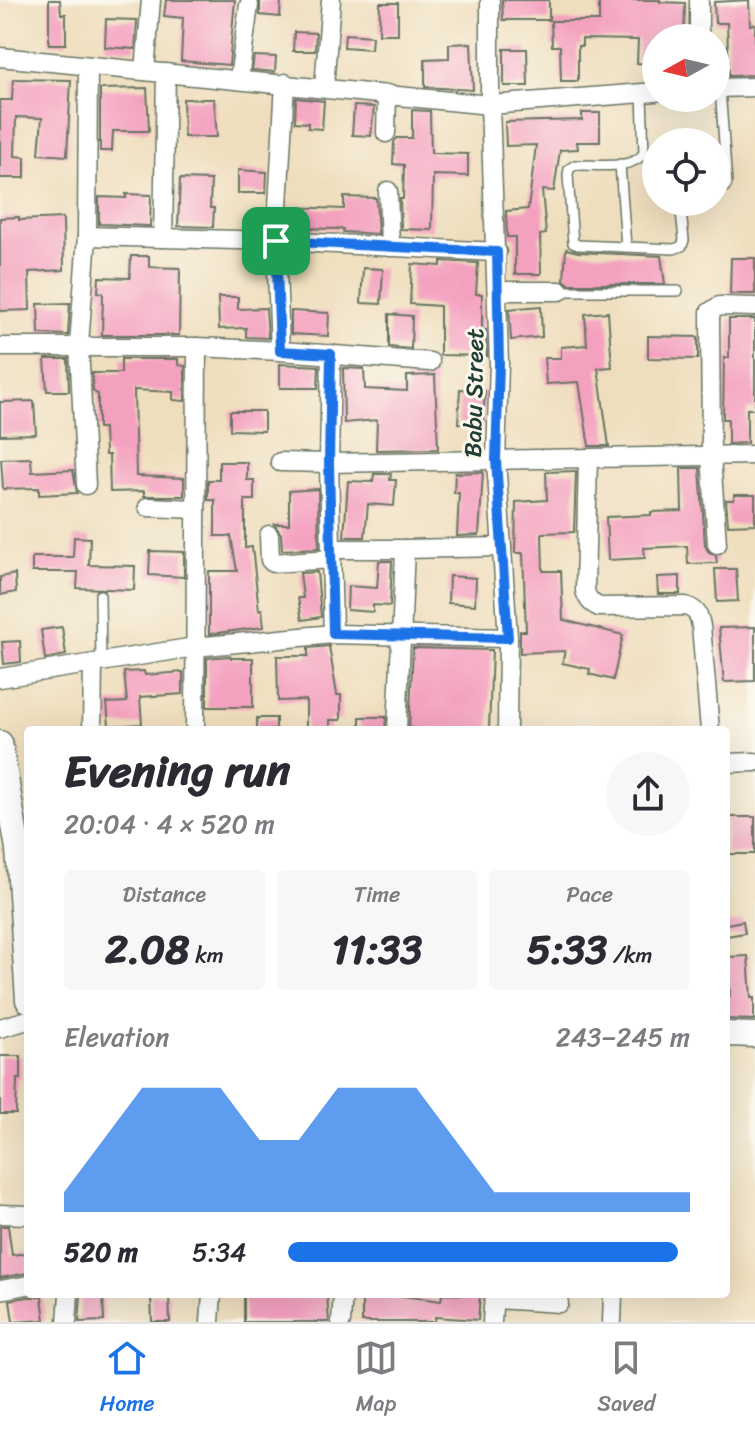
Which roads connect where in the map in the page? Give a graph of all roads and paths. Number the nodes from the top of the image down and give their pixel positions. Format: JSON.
{"nodes":[{"id":1,"x":151,"y":0,"type":"edge"},
{"id":2,"x":331,"y":0,"type":"edge"},
{"id":3,"x":490,"y":0,"type":"edge"},
{"id":4,"x":699,"y":0,"type":"edge"},
{"id":5,"x":249,"y":5,"type":"dead end"},
{"id":6,"x":699,"y":24,"type":"edge"},
{"id":7,"x":0,"y":57,"type":"edge"},
{"id":8,"x":88,"y":66,"type":"junction"},
{"id":9,"x":145,"y":71,"type":"junction"},
{"id":10,"x":166,"y":73,"type":"junction"},
{"id":11,"x":239,"y":79,"type":"junction"},
{"id":12,"x":285,"y":83,"type":"junction"},
{"id":13,"x":324,"y":87,"type":"junction"},
{"id":14,"x":755,"y":87,"type":"edge"},
{"id":15,"x":730,"y":88,"type":"edge"},
{"id":16,"x":387,"y":94,"type":"junction"},
{"id":17,"x":642,"y":94,"type":"edge"},
{"id":18,"x":490,"y":105,"type":"junction"},
{"id":19,"x":647,"y":112,"type":"edge"},
{"id":20,"x":386,"y":133,"type":"dead end"},
{"id":21,"x":620,"y":164,"type":"junction"},
{"id":22,"x":388,"y":191,"type":"dead end"},
{"id":23,"x":681,"y":216,"type":"edge"},
{"id":24,"x":87,"y":236,"type":"junction"},
{"id":25,"x":163,"y":238,"type":"junction"},
{"id":26,"x":276,"y":241,"type":"junction"},
{"id":27,"x":390,"y":247,"type":"junction"},
{"id":28,"x":626,"y":247,"type":"junction"},
{"id":29,"x":497,"y":252,"type":"junction"},
{"id":30,"x":498,"y":291,"type":"junction"},
{"id":31,"x":560,"y":291,"type":"joint"},
{"id":32,"x":678,"y":291,"type":"dead end"},
{"id":33,"x":755,"y":307,"type":"edge"},
{"id":34,"x":79,"y":345,"type":"junction"},
{"id":35,"x":0,"y":347,"type":"edge"},
{"id":36,"x":197,"y":347,"type":"junction"},
{"id":37,"x":280,"y":351,"type":"junction"},
{"id":38,"x":331,"y":354,"type":"junction"},
{"id":39,"x":430,"y":362,"type":"dead end"},
{"id":40,"x":755,"y":455,"type":"edge"},
{"id":41,"x":711,"y":456,"type":"junction"},
{"id":42,"x":588,"y":458,"type":"junction"},
{"id":43,"x":496,"y":460,"type":"junction"},
{"id":44,"x":280,"y":462,"type":"dead end"},
{"id":45,"x":329,"y":463,"type":"junction"},
{"id":46,"x":86,"y":485,"type":"dead end"},
{"id":47,"x":148,"y":507,"type":"dead end"},
{"id":48,"x":196,"y":509,"type":"junction"},
{"id":49,"x":269,"y":535,"type":"dead end"},
{"id":50,"x":717,"y":544,"type":"dead end"},
{"id":51,"x":502,"y":547,"type":"junction"},
{"id":52,"x":405,"y":549,"type":"junction"},
{"id":53,"x":331,"y":554,"type":"junction"},
{"id":54,"x":100,"y":595,"type":"dead end"},
{"id":55,"x":333,"y":634,"type":"junction"},
{"id":56,"x":399,"y":635,"type":"junction"},
{"id":57,"x":508,"y":638,"type":"junction"},
{"id":58,"x":195,"y":647,"type":"junction"},
{"id":59,"x":97,"y":664,"type":"junction"},
{"id":60,"x":0,"y":678,"type":"edge"},
{"id":61,"x":92,"y":726,"type":"edge"},
{"id":62,"x":195,"y":726,"type":"edge"},
{"id":63,"x":397,"y":726,"type":"edge"},
{"id":64,"x":507,"y":726,"type":"edge"},
{"id":65,"x":710,"y":726,"type":"edge"},
{"id":66,"x":0,"y":743,"type":"edge"},
{"id":67,"x":755,"y":762,"type":"edge"},
{"id":68,"x":730,"y":763,"type":"edge"},
{"id":69,"x":15,"y":850,"type":"edge"},
{"id":70,"x":24,"y":954,"type":"edge"},
{"id":71,"x":24,"y":1021,"type":"edge"},
{"id":72,"x":0,"y":1028,"type":"edge"},
{"id":73,"x":730,"y":1034,"type":"edge"},
{"id":74,"x":755,"y":1035,"type":"edge"},
{"id":75,"x":0,"y":1214,"type":"edge"},
{"id":76,"x":24,"y":1215,"type":"edge"},
{"id":77,"x":24,"y":1286,"type":"edge"},
{"id":78,"x":0,"y":1290,"type":"edge"},
{"id":79,"x":69,"y":1298,"type":"edge"},
{"id":80,"x":212,"y":1298,"type":"edge"},
{"id":81,"x":343,"y":1298,"type":"edge"},
{"id":82,"x":494,"y":1298,"type":"edge"},
{"id":83,"x":513,"y":1298,"type":"edge"},
{"id":84,"x":613,"y":1298,"type":"edge"},
{"id":85,"x":559,"y":1303,"type":"dead end"},
{"id":86,"x":67,"y":1322,"type":"edge"},
{"id":87,"x":210,"y":1322,"type":"edge"},
{"id":88,"x":341,"y":1322,"type":"edge"},
{"id":89,"x":492,"y":1322,"type":"edge"},
{"id":90,"x":612,"y":1322,"type":"edge"}],
"edges":[{"from":1,"to":9,"type":"street"},
{"from":2,"to":13,"type":"street"},
{"from":3,"to":18,"type":"street","name":"Babu Street"},
{"from":4,"to":6,"type":"street"},
{"from":5,"to":11,"type":"street"},
{"from":7,"to":8,"type":"street"},
{"from":8,"to":9,"type":"street"},
{"from":8,"to":24,"type":"street"},
{"from":9,"to":10,"type":"street"},
{"from":10,"to":11,"type":"street"},
{"from":10,"to":25,"type":"street"},
{"from":11,"to":12,"type":"street"},
{"from":12,"to":13,"type":"street"},
{"from":12,"to":26,"type":"street"},
{"from":13,"to":16,"type":"street"},
{"from":14,"to":15,"type":"street"},
{"from":16,"to":18,"type":"street"},
{"from":16,"to":20,"type":"street"},
{"from":17,"to":18,"type":"street"},
{"from":18,"to":29,"type":"street","name":"Babu Street"},
{"from":19,"to":21,"type":"lane"},
{"from":21,"to":28,"type":"lane"},
{"from":21,"to":28,"type":"lane"},
{"from":22,"to":27,"type":"street"},
{"from":23,"to":28,"type":"lane"},
{"from":24,"to":25,"type":"street"},
{"from":24,"to":34,"type":"street"},
{"from":25,"to":26,"type":"street"},
{"from":26,"to":27,"type":"street"},
{"from":26,"to":37,"type":"street"},
{"from":27,"to":29,"type":"street"},
{"from":29,"to":30,"type":"street","name":"Babu Street"},
{"from":30,"to":31,"type":"street"},
{"from":30,"to":43,"type":"street","name":"Babu Street"},
{"from":31,"to":32,"type":"lane"},
{"from":33,"to":41,"type":"street"},
{"from":34,"to":35,"type":"street"},
{"from":34,"to":36,"type":"street"},
{"from":34,"to":46,"type":"street"},
{"from":36,"to":37,"type":"street"},
{"from":36,"to":48,"type":"street"},
{"from":37,"to":38,"type":"street"},
{"from":38,"to":39,"type":"street"},
{"from":38,"to":45,"type":"street"},
{"from":40,"to":41,"type":"street"},
{"from":41,"to":42,"type":"street"},
{"from":41,"to":50,"type":"street"},
{"from":42,"to":43,"type":"street"},
{"from":42,"to":65,"type":"street"},
{"from":43,"to":45,"type":"street"},
{"from":43,"to":51,"type":"street","name":"Babu Street"},
{"from":44,"to":45,"type":"street"},
{"from":45,"to":53,"type":"street"},
{"from":47,"to":48,"type":"street"},
{"from":48,"to":58,"type":"street"},
{"from":49,"to":53,"type":"street"},
{"from":51,"to":52,"type":"street"},
{"from":51,"to":57,"type":"street","name":"Babu Street"},
{"from":52,"to":53,"type":"street"},
{"from":52,"to":56,"type":"street"},
{"from":53,"to":55,"type":"street"},
{"from":54,"to":59,"type":"lane"},
{"from":55,"to":56,"type":"street"},
{"from":55,"to":58,"type":"street"},
{"from":56,"to":57,"type":"street"},
{"from":56,"to":63,"type":"street"},
{"from":57,"to":64,"type":"street","name":"Babu Street"},
{"from":58,"to":59,"type":"street"},
{"from":58,"to":62,"type":"street"},
{"from":59,"to":60,"type":"street"},
{"from":59,"to":61,"type":"street"},
{"from":66,"to":69,"type":"street"},
{"from":67,"to":68,"type":"street"},
{"from":69,"to":70,"type":"street"},
{"from":71,"to":72,"type":"street"},
{"from":73,"to":74,"type":"street"},
{"from":75,"to":76,"type":"street"},
{"from":77,"to":78,"type":"street"},
{"from":79,"to":86,"type":"street"},
{"from":80,"to":87,"type":"street"},
{"from":81,"to":88,"type":"street"},
{"from":82,"to":89,"type":"street"},
{"from":83,"to":85,"type":"street"},
{"from":84,"to":90,"type":"street"}]}
